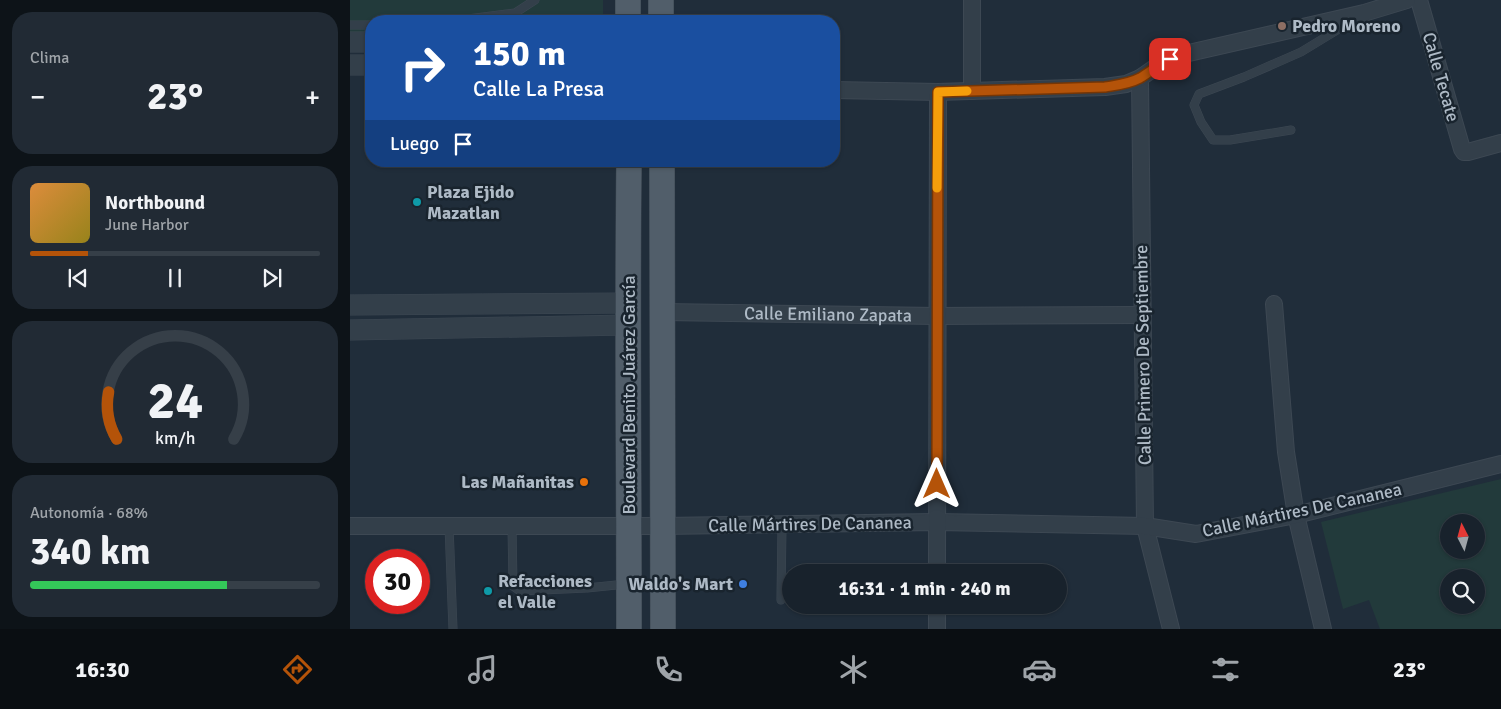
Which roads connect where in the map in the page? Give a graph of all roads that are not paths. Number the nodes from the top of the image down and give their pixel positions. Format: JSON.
{"nodes":[{"id":1,"x":535,"y":0,"type":"edge"},
{"id":2,"x":628,"y":0,"type":"edge"},
{"id":3,"x":661,"y":0,"type":"edge"},
{"id":4,"x":972,"y":0,"type":"edge"},
{"id":5,"x":1407,"y":0,"type":"edge"},
{"id":6,"x":1419,"y":0,"type":"edge"},
{"id":7,"x":1364,"y":13,"type":"junction"},
{"id":8,"x":499,"y":15,"type":"edge"},
{"id":9,"x":628,"y":15,"type":"edge"},
{"id":10,"x":661,"y":15,"type":"edge"},
{"id":11,"x":350,"y":25,"type":"edge"},
{"id":12,"x":365,"y":25,"type":"edge"},
{"id":13,"x":350,"y":42,"type":"edge"},
{"id":14,"x":365,"y":42,"type":"edge"},
{"id":15,"x":350,"y":65,"type":"edge"},
{"id":16,"x":365,"y":65,"type":"edge"},
{"id":17,"x":1140,"y":78,"type":"junction"},
{"id":18,"x":840,"y":90,"type":"edge"},
{"id":19,"x":972,"y":91,"type":"junction"},
{"id":20,"x":938,"y":92,"type":"junction"},
{"id":21,"x":1290,"y":130,"type":"dead end"},
{"id":22,"x":1501,"y":143,"type":"edge"},
{"id":23,"x":629,"y":167,"type":"edge"},
{"id":24,"x":662,"y":167,"type":"edge"},
{"id":25,"x":1274,"y":304,"type":"dead end"},
{"id":26,"x":350,"y":305,"type":"edge"},
{"id":27,"x":662,"y":312,"type":"junction"},
{"id":28,"x":628,"y":314,"type":"junction"},
{"id":29,"x":1143,"y":315,"type":"junction"},
{"id":30,"x":937,"y":316,"type":"junction"},
{"id":31,"x":350,"y":330,"type":"edge"},
{"id":32,"x":1501,"y":464,"type":"edge"},
{"id":33,"x":1296,"y":514,"type":"junction"},
{"id":34,"x":937,"y":522,"type":"junction"},
{"id":35,"x":782,"y":524,"type":"junction"},
{"id":36,"x":630,"y":525,"type":"junction"},
{"id":37,"x":350,"y":526,"type":"edge"},
{"id":38,"x":449,"y":526,"type":"junction"},
{"id":39,"x":512,"y":526,"type":"junction"},
{"id":40,"x":662,"y":526,"type":"junction"},
{"id":41,"x":1144,"y":526,"type":"junction"},
{"id":42,"x":937,"y":564,"type":"edge"},
{"id":43,"x":629,"y":584,"type":"junction"},
{"id":44,"x":781,"y":600,"type":"dead end"},
{"id":45,"x":937,"y":614,"type":"edge"},
{"id":46,"x":453,"y":629,"type":"edge"},
{"id":47,"x":629,"y":629,"type":"edge"},
{"id":48,"x":663,"y":629,"type":"edge"},
{"id":49,"x":937,"y":629,"type":"edge"},
{"id":50,"x":1171,"y":629,"type":"edge"},
{"id":51,"x":1323,"y":629,"type":"edge"}],
"edges":[{"from":1,"to":8,"type":"lane"},
{"from":2,"to":9,"type":"main road"},
{"from":3,"to":10,"type":"main road"},
{"from":4,"to":19,"type":"street"},
{"from":5,"to":7,"type":"street"},
{"from":6,"to":22,"type":"street","name":"Calle Tecate"},
{"from":7,"to":17,"type":"street"},
{"from":7,"to":21,"type":"lane"},
{"from":11,"to":12,"type":"lane"},
{"from":13,"to":14,"type":"street"},
{"from":15,"to":16,"type":"street"},
{"from":17,"to":19,"type":"street"},
{"from":17,"to":29,"type":"street","name":"Calle Primero De Septiembre"},
{"from":18,"to":20,"type":"street"},
{"from":19,"to":20,"type":"street"},
{"from":20,"to":30,"type":"street"},
{"from":23,"to":28,"type":"main road","name":"Boulevard Benito Juárez García"},
{"from":24,"to":27,"type":"main road","name":"Boulevard Benito Juárez García"},
{"from":25,"to":33,"type":"street"},
{"from":26,"to":28,"type":"street"},
{"from":27,"to":30,"type":"street","name":"Calle Emiliano Zapata"},
{"from":27,"to":40,"type":"main road","name":"Boulevard Benito Juárez García"},
{"from":28,"to":31,"type":"street"},
{"from":28,"to":36,"type":"main road","name":"Boulevard Benito Juárez García"},
{"from":29,"to":30,"type":"street","name":"Calle Emiliano Zapata"},
{"from":29,"to":41,"type":"street","name":"Calle Primero De Septiembre"},
{"from":30,"to":34,"type":"street"},
{"from":32,"to":33,"type":"street","name":"Calle Mártires De Cananea"},
{"from":33,"to":41,"type":"street","name":"Calle Mártires De Cananea"},
{"from":33,"to":51,"type":"street"},
{"from":34,"to":35,"type":"street","name":"Calle Mártires De Cananea"},
{"from":34,"to":41,"type":"street","name":"Calle Mártires De Cananea"},
{"from":34,"to":42,"type":"street"},
{"from":35,"to":40,"type":"street","name":"Calle Mártires De Cananea"},
{"from":35,"to":44,"type":"lane"},
{"from":36,"to":39,"type":"street","name":"Calle Mártires De Cananea"},
{"from":36,"to":40,"type":"street","name":"Calle Mártires De Cananea"},
{"from":36,"to":43,"type":"main road","name":"Boulevard Benito Juárez García"},
{"from":37,"to":38,"type":"street","name":"Calle Mártires De Cananea"},
{"from":38,"to":39,"type":"street","name":"Calle Mártires De Cananea"},
{"from":38,"to":46,"type":"lane"},
{"from":39,"to":43,"type":"lane"},
{"from":40,"to":48,"type":"main road","name":"Boulevard Benito Juárez García"},
{"from":41,"to":50,"type":"street","name":"Calle Primero De Septiembre"},
{"from":43,"to":47,"type":"main road","name":"Boulevard Benito Juárez García"},
{"from":45,"to":49,"type":"street"}]}
